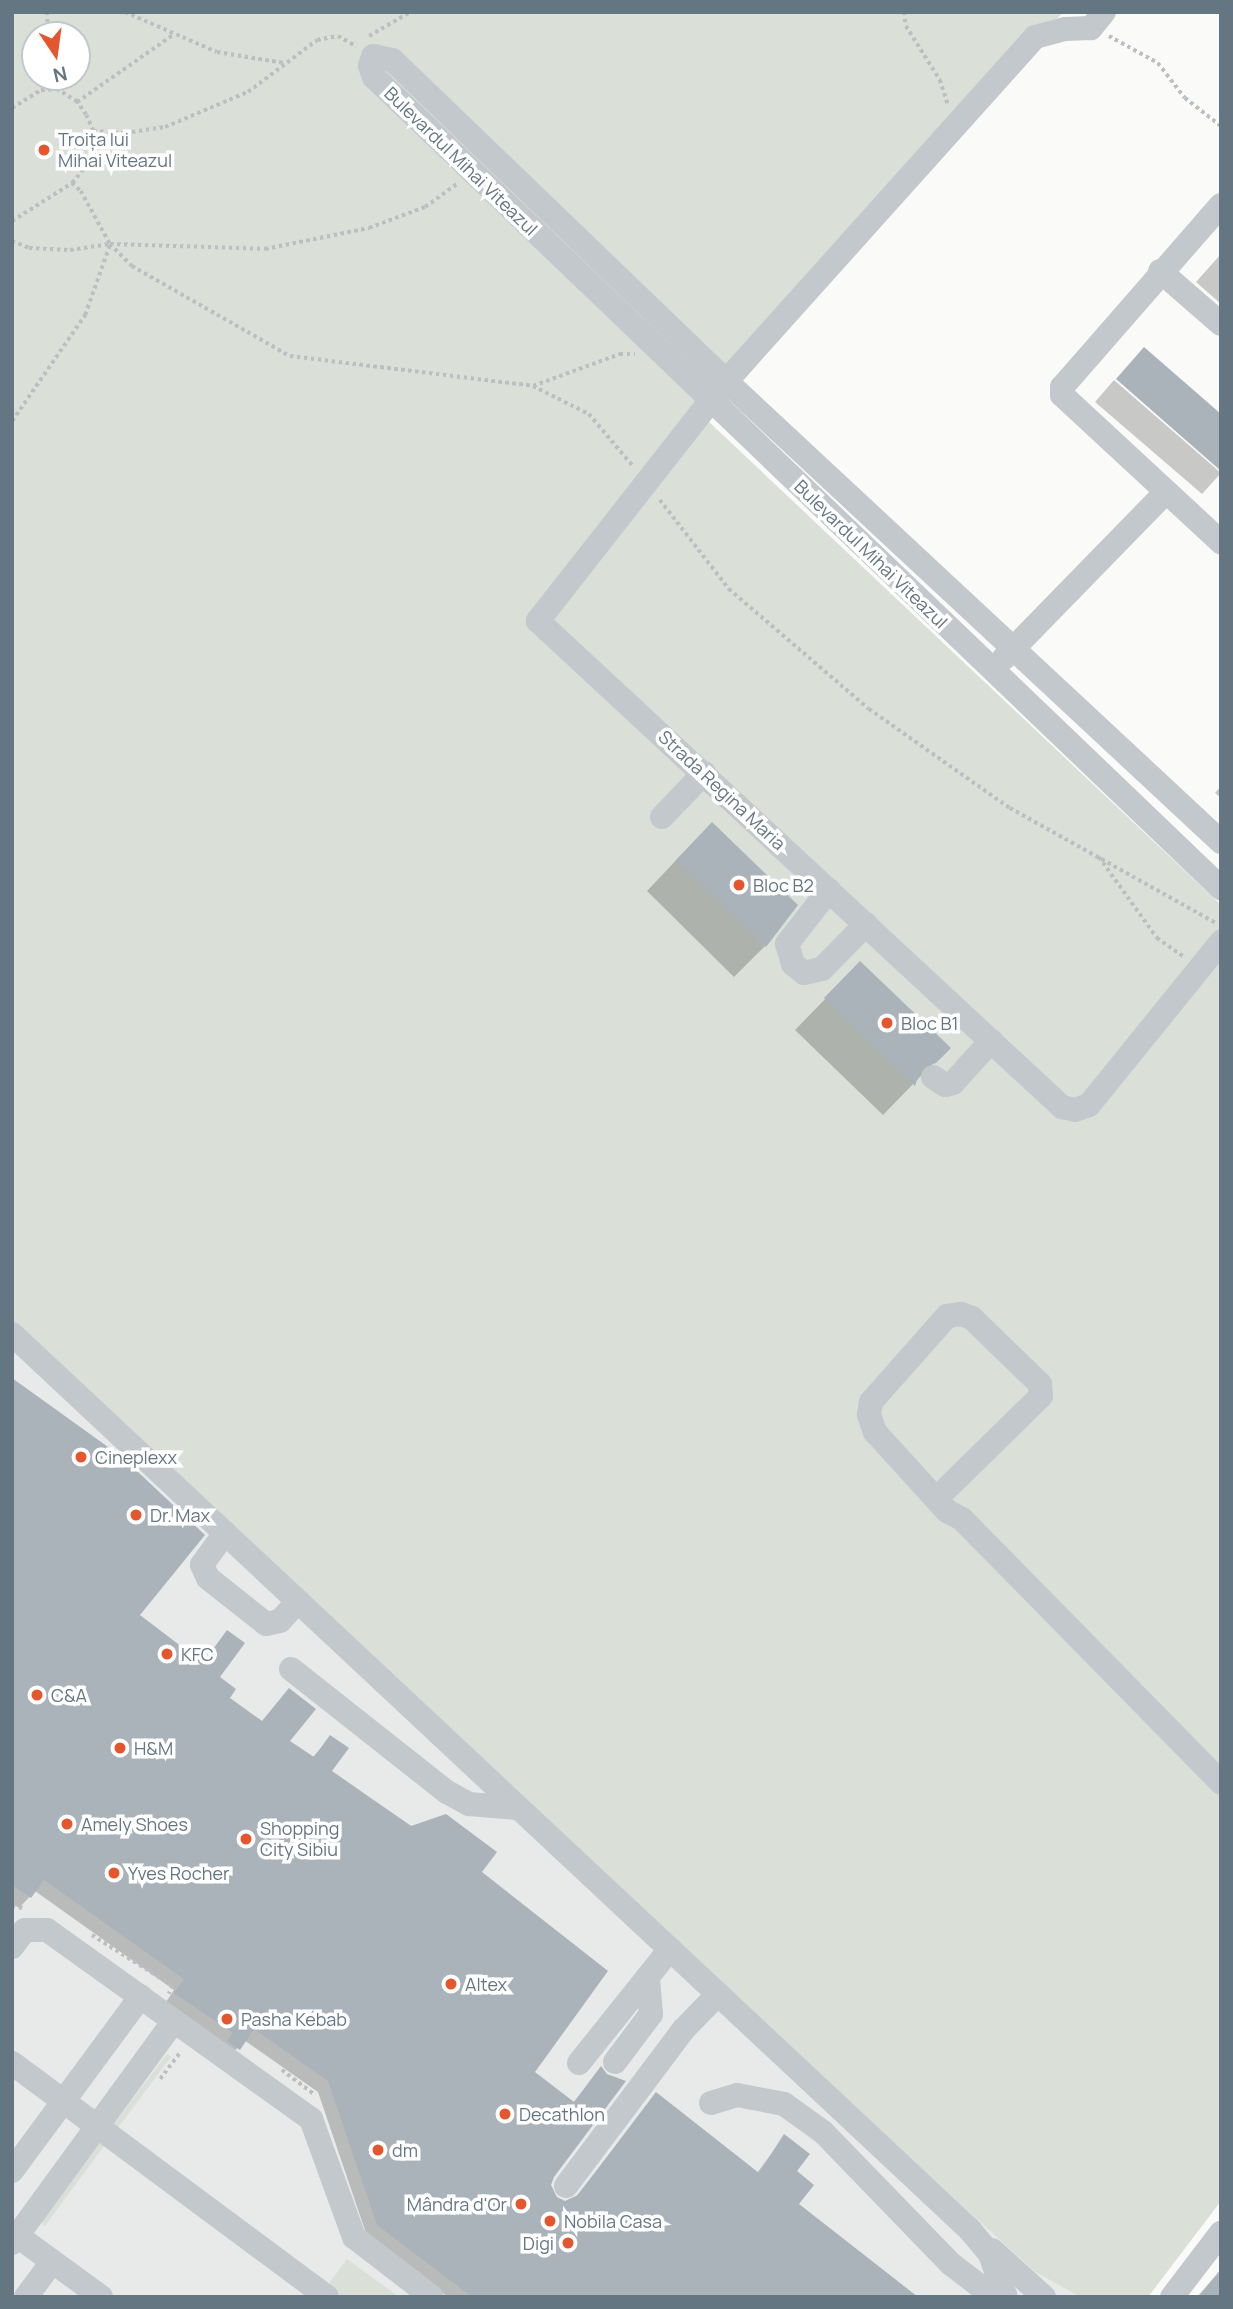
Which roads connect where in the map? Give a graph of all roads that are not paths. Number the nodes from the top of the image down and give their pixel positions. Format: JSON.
{"nodes":[{"id":1,"x":1098,"y":20,"type":"edge"},
{"id":2,"x":475,"y":139,"type":"junction"},
{"id":3,"x":466,"y":165,"type":"junction"},
{"id":4,"x":1221,"y":205,"type":"edge"},
{"id":5,"x":1160,"y":271,"type":"junction"},
{"id":6,"x":1221,"y":324,"type":"edge"},
{"id":7,"x":726,"y":381,"type":"junction"},
{"id":8,"x":712,"y":402,"type":"junction"},
{"id":9,"x":1165,"y":494,"type":"junction"},
{"id":10,"x":1221,"y":542,"type":"edge"},
{"id":11,"x":1014,"y":648,"type":"junction"},
{"id":12,"x":992,"y":670,"type":"junction"},
{"id":13,"x":704,"y":773,"type":"junction"},
{"id":14,"x":662,"y":817,"type":"dead end"},
{"id":15,"x":1221,"y":842,"type":"edge"},
{"id":16,"x":1221,"y":888,"type":"edge"},
{"id":17,"x":829,"y":890,"type":"junction"},
{"id":18,"x":866,"y":924,"type":"junction"},
{"id":19,"x":1221,"y":942,"type":"edge"},
{"id":20,"x":991,"y":1041,"type":"junction"},
{"id":21,"x":933,"y":1077,"type":"dead end"},
{"id":22,"x":12,"y":1334,"type":"edge"},
{"id":23,"x":942,"y":1504,"type":"junction"},
{"id":24,"x":225,"y":1533,"type":"junction"},
{"id":25,"x":298,"y":1601,"type":"junction"},
{"id":26,"x":291,"y":1669,"type":"dead end"},
{"id":27,"x":1221,"y":1783,"type":"edge"},
{"id":28,"x":1221,"y":1800,"type":"edge"},
{"id":29,"x":517,"y":1808,"type":"junction"},
{"id":30,"x":19,"y":1938,"type":"edge"},
{"id":31,"x":670,"y":1949,"type":"junction"},
{"id":32,"x":648,"y":1977,"type":"junction"},
{"id":33,"x":718,"y":1994,"type":"junction"},
{"id":34,"x":141,"y":1996,"type":"junction"},
{"id":35,"x":173,"y":2022,"type":"junction"},
{"id":36,"x":615,"y":2062,"type":"dead end"},
{"id":37,"x":12,"y":2063,"type":"edge"},
{"id":38,"x":579,"y":2063,"type":"dead end"},
{"id":39,"x":65,"y":2102,"type":"junction"},
{"id":40,"x":711,"y":2103,"type":"dead end"},
{"id":41,"x":98,"y":2127,"type":"junction"},
{"id":42,"x":12,"y":2171,"type":"edge"},
{"id":43,"x":566,"y":2186,"type":"dead end"},
{"id":44,"x":970,"y":2230,"type":"junction"},
{"id":45,"x":1221,"y":2232,"type":"edge"},
{"id":46,"x":14,"y":2237,"type":"edge"},
{"id":47,"x":52,"y":2262,"type":"junction"},
{"id":48,"x":1005,"y":2296,"type":"edge"},
{"id":49,"x":26,"y":2297,"type":"edge"},
{"id":50,"x":101,"y":2297,"type":"edge"},
{"id":51,"x":327,"y":2297,"type":"edge"},
{"id":52,"x":432,"y":2297,"type":"edge"},
{"id":53,"x":1044,"y":2297,"type":"edge"},
{"id":54,"x":1172,"y":2297,"type":"edge"}],
"edges":[{"from":1,"to":7,"type":"street"},
{"from":2,"to":3,"type":"street"},
{"from":2,"to":3,"type":"street","name":"Bulevardul Mihai Viteazul"},
{"from":2,"to":7,"type":"street","name":"Bulevardul Mihai Viteazul"},
{"from":3,"to":8,"type":"street","name":"Bulevardul Mihai Viteazul"},
{"from":4,"to":5,"type":"street"},
{"from":5,"to":6,"type":"street"},
{"from":5,"to":9,"type":"street"},
{"from":7,"to":8,"type":"street"},
{"from":7,"to":11,"type":"street","name":"Bulevardul Mihai Viteazul"},
{"from":8,"to":12,"type":"street","name":"Bulevardul Mihai Viteazul"},
{"from":8,"to":13,"type":"street","name":"Strada Regina Maria"},
{"from":9,"to":10,"type":"street"},
{"from":9,"to":11,"type":"street"},
{"from":11,"to":12,"type":"street"},
{"from":11,"to":15,"type":"street","name":"Bulevardul Mihai Viteazul"},
{"from":12,"to":16,"type":"street","name":"Bulevardul Mihai Viteazul"},
{"from":13,"to":14,"type":"street"},
{"from":13,"to":17,"type":"street","name":"Strada Regina Maria"},
{"from":17,"to":18,"type":"street","name":"Strada Regina Maria"},
{"from":17,"to":18,"type":"street"},
{"from":18,"to":20,"type":"street","name":"Strada Regina Maria"},
{"from":19,"to":20,"type":"street","name":"Strada Regina Maria"},
{"from":20,"to":21,"type":"street"},
{"from":22,"to":24,"type":"street"},
{"from":23,"to":23,"type":"street"},
{"from":23,"to":27,"type":"street"},
{"from":23,"to":28,"type":"street"},
{"from":24,"to":25,"type":"street"},
{"from":24,"to":25,"type":"street"},
{"from":25,"to":29,"type":"street"},
{"from":26,"to":29,"type":"street"},
{"from":29,"to":31,"type":"street"},
{"from":30,"to":34,"type":"street"},
{"from":31,"to":32,"type":"street"},
{"from":31,"to":33,"type":"street"},
{"from":32,"to":36,"type":"street"},
{"from":32,"to":38,"type":"street"},
{"from":33,"to":43,"type":"street"},
{"from":33,"to":44,"type":"street"},
{"from":34,"to":35,"type":"street"},
{"from":34,"to":39,"type":"street"},
{"from":35,"to":41,"type":"street"},
{"from":35,"to":52,"type":"street"},
{"from":37,"to":39,"type":"street"},
{"from":39,"to":41,"type":"street"},
{"from":39,"to":42,"type":"street"},
{"from":40,"to":48,"type":"street"},
{"from":41,"to":46,"type":"street"},
{"from":41,"to":51,"type":"street"},
{"from":44,"to":48,"type":"street"},
{"from":44,"to":53,"type":"street"},
{"from":45,"to":54,"type":"street"},
{"from":46,"to":47,"type":"street"},
{"from":47,"to":49,"type":"street"},
{"from":47,"to":50,"type":"street"}]}
